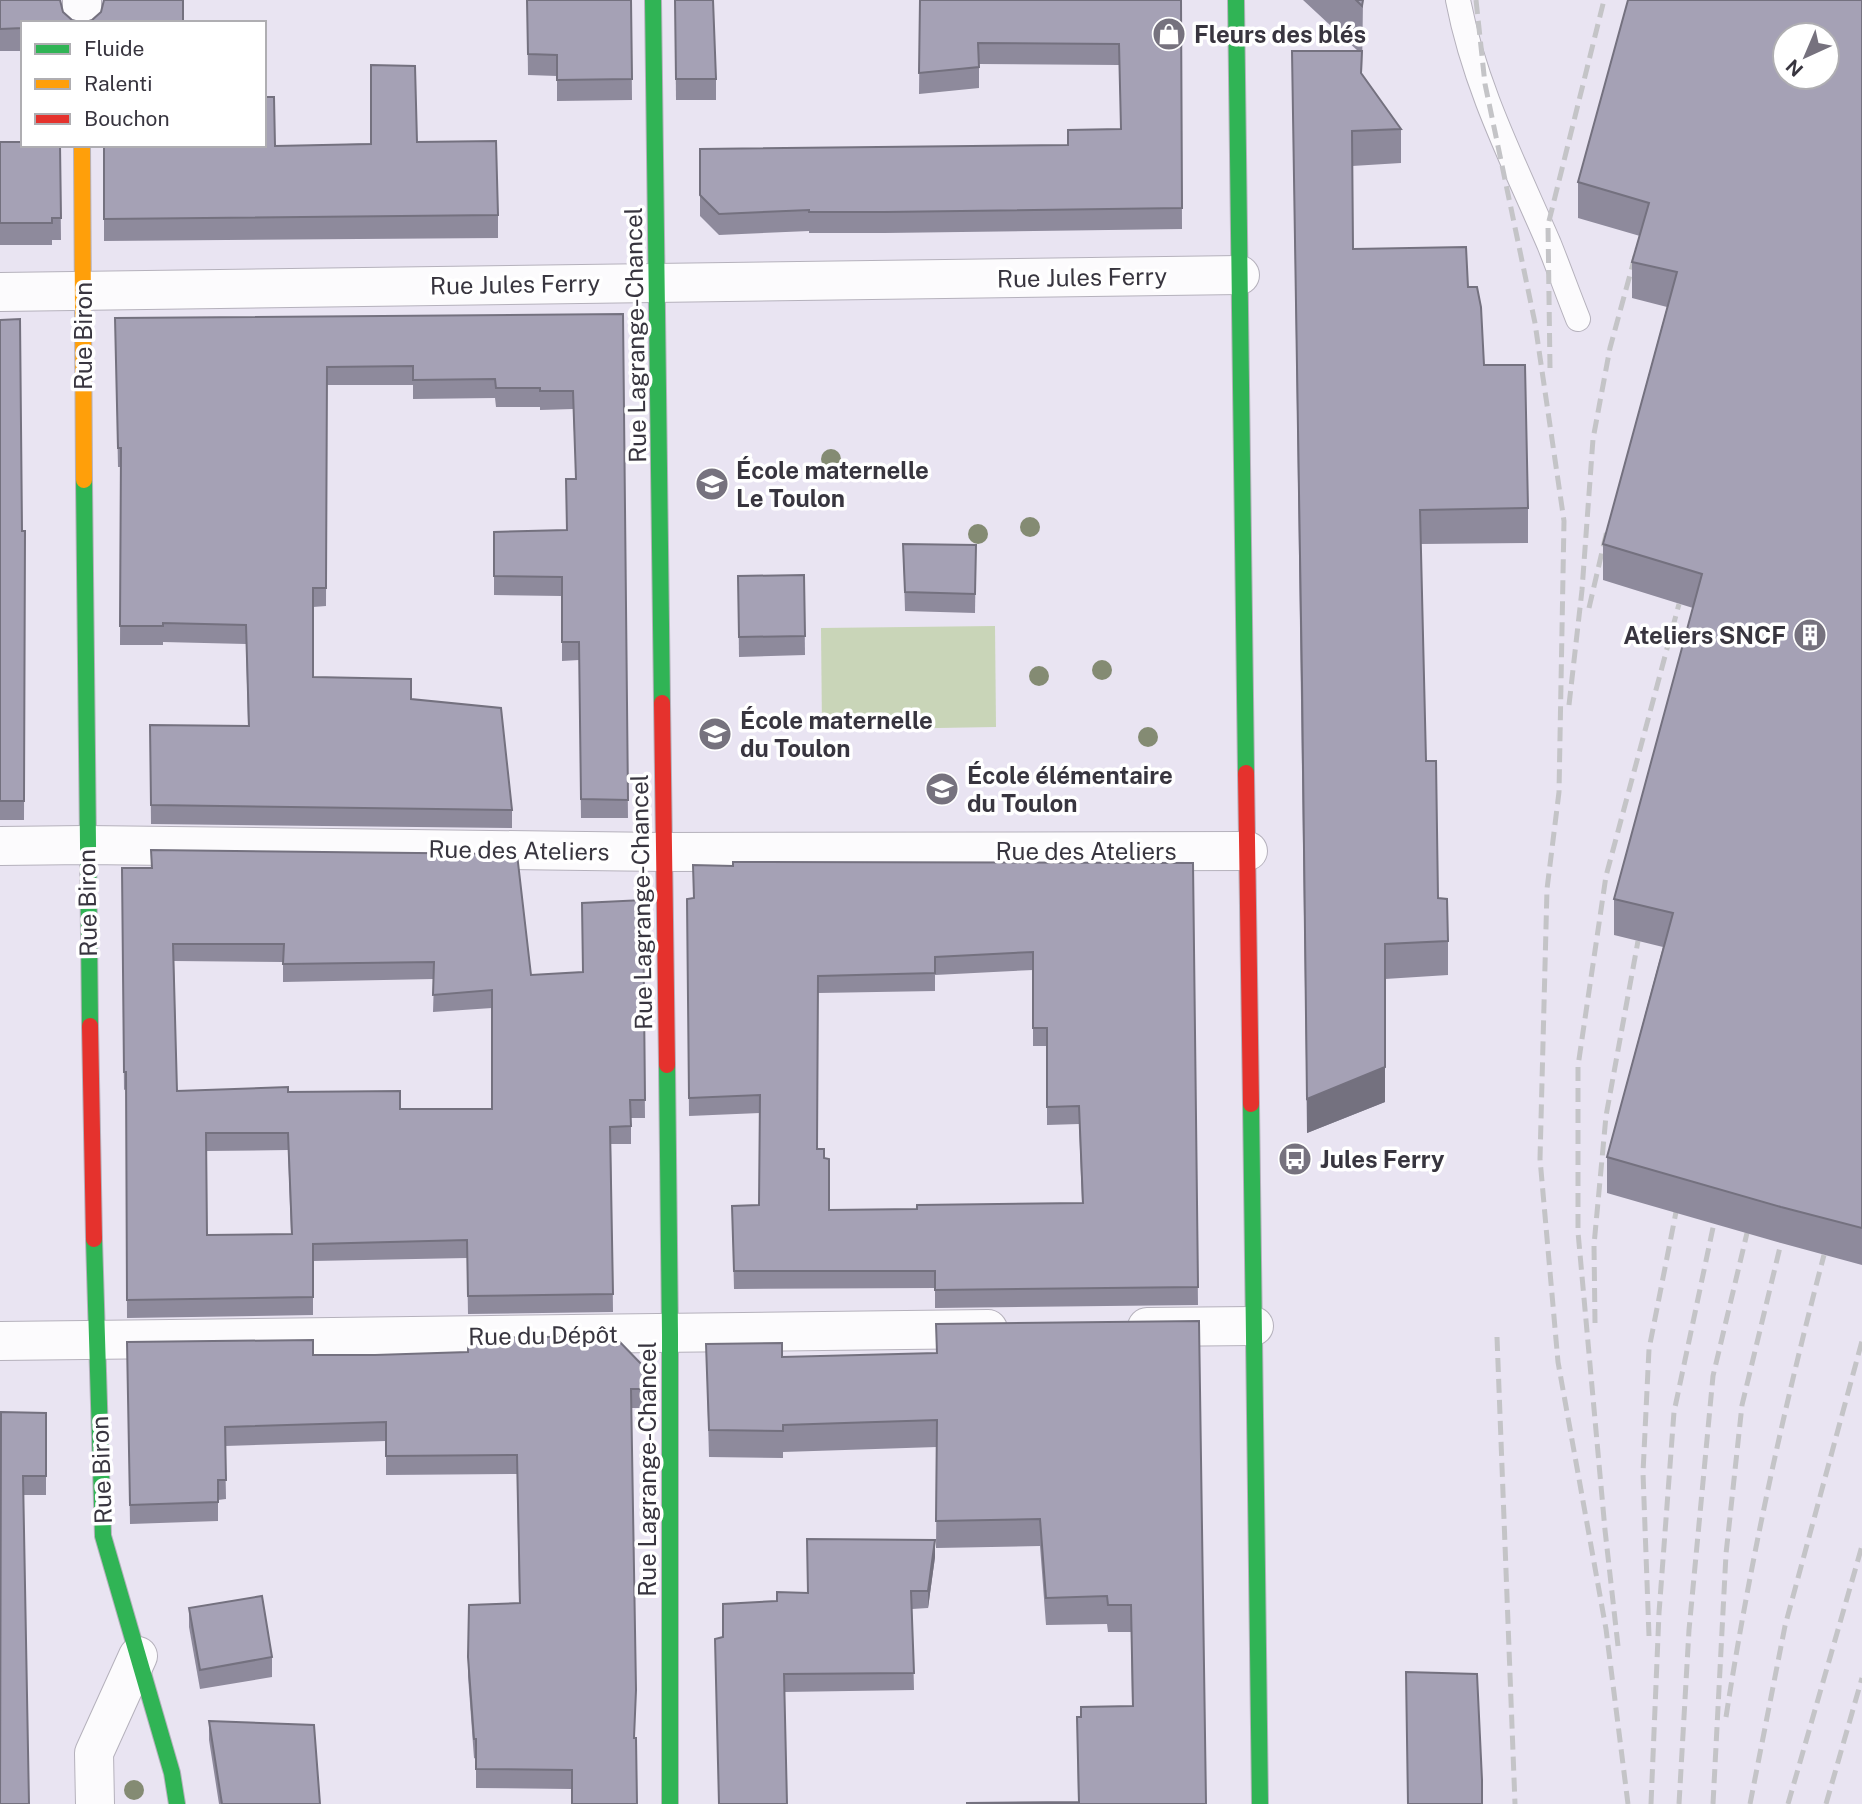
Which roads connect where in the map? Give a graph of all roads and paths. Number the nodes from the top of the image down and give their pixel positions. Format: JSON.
{"nodes":[{"id":1,"x":82,"y":0,"type":"edge"},
{"id":2,"x":653,"y":0,"type":"edge"},
{"id":3,"x":1236,"y":0,"type":"edge"},
{"id":4,"x":1458,"y":0,"type":"edge"},
{"id":5,"x":82,"y":21,"type":"edge"},
{"id":6,"x":82,"y":147,"type":"edge"},
{"id":7,"x":1240,"y":275,"type":"junction"},
{"id":8,"x":657,"y":282,"type":"junction"},
{"id":9,"x":83,"y":290,"type":"junction"},
{"id":10,"x":0,"y":292,"type":"edge"},
{"id":11,"x":1578,"y":319,"type":"dead end"},
{"id":12,"x":86,"y":845,"type":"junction"},
{"id":13,"x":0,"y":846,"type":"edge"},
{"id":14,"x":1248,"y":851,"type":"junction"},
{"id":15,"x":663,"y":852,"type":"junction"},
{"id":16,"x":1254,"y":1326,"type":"junction"},
{"id":17,"x":1117,"y":1328,"type":"edge"},
{"id":18,"x":1020,"y":1329,"type":"edge"},
{"id":19,"x":670,"y":1334,"type":"junction"},
{"id":20,"x":97,"y":1341,"type":"junction"},
{"id":21,"x":0,"y":1342,"type":"edge"},
{"id":22,"x":138,"y":1656,"type":"junction"},
{"id":23,"x":95,"y":1804,"type":"edge"},
{"id":24,"x":177,"y":1804,"type":"edge"},
{"id":25,"x":670,"y":1804,"type":"edge"},
{"id":26,"x":1261,"y":1804,"type":"edge"}],
"edges":[{"from":1,"to":5,"type":"street"},
{"from":2,"to":8,"type":"street","name":"Rue Lagrange-Chancel"},
{"from":3,"to":7,"type":"street"},
{"from":4,"to":11,"type":"lane"},
{"from":6,"to":9,"type":"street","name":"Rue Biron"},
{"from":7,"to":8,"type":"street","name":"Rue Jules Ferry"},
{"from":7,"to":14,"type":"street"},
{"from":8,"to":9,"type":"street","name":"Rue Jules Ferry"},
{"from":8,"to":15,"type":"street","name":"Rue Lagrange-Chancel"},
{"from":9,"to":10,"type":"street","name":"Rue Jules Ferry"},
{"from":9,"to":12,"type":"street","name":"Rue Biron"},
{"from":12,"to":13,"type":"street","name":"Rue des Ateliers"},
{"from":12,"to":15,"type":"street","name":"Rue des Ateliers"},
{"from":12,"to":20,"type":"street","name":"Rue Biron"},
{"from":14,"to":15,"type":"street","name":"Rue des Ateliers"},
{"from":14,"to":16,"type":"street"},
{"from":15,"to":19,"type":"street","name":"Rue Lagrange-Chancel"},
{"from":16,"to":17,"type":"street"},
{"from":16,"to":26,"type":"street"},
{"from":18,"to":19,"type":"street","name":"Rue du Dépôt"},
{"from":19,"to":20,"type":"street","name":"Rue du Dépôt"},
{"from":19,"to":25,"type":"street","name":"Rue Lagrange-Chancel"},
{"from":20,"to":21,"type":"street","name":"Rue du Dépôt"},
{"from":20,"to":22,"type":"street","name":"Rue Biron"},
{"from":22,"to":23,"type":"street"},
{"from":22,"to":24,"type":"street","name":"Rue Biron"}]}
